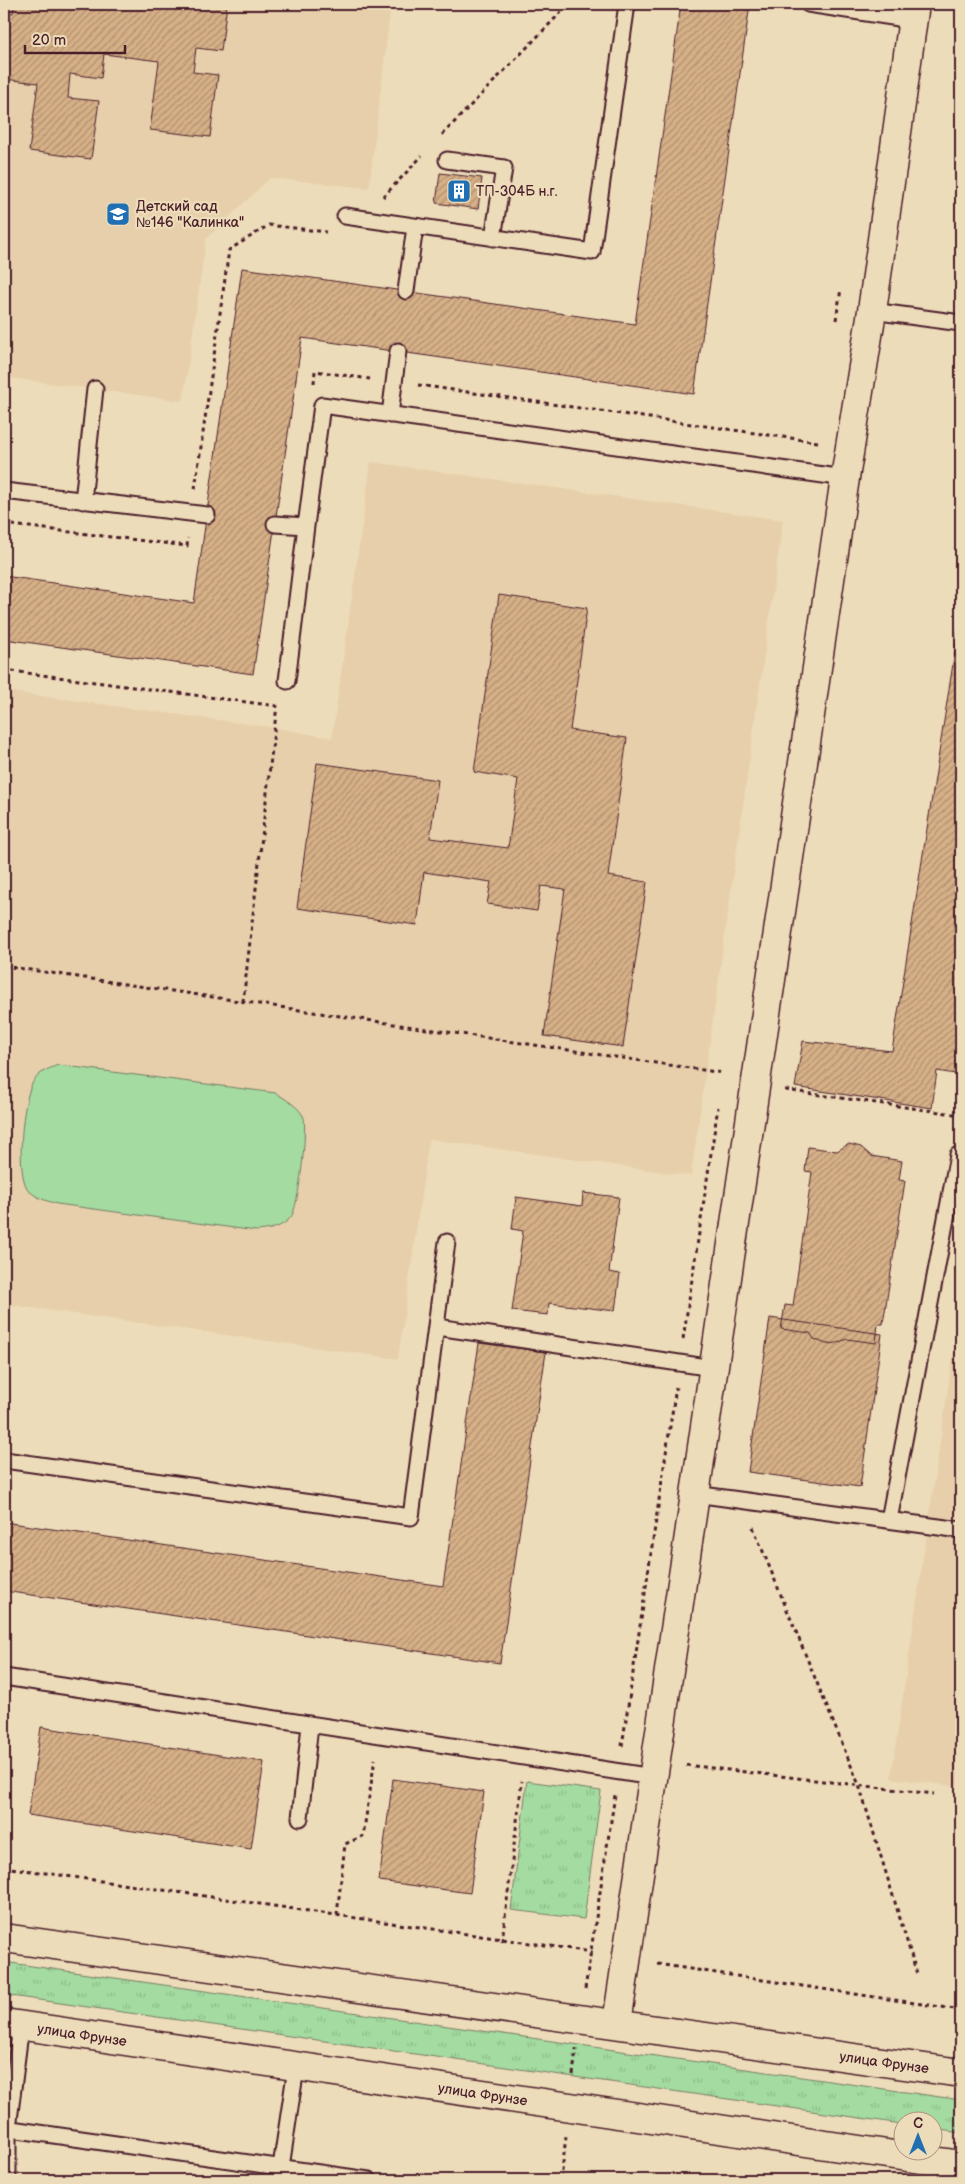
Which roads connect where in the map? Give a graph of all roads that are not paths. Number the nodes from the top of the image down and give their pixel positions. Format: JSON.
{"nodes":[{"id":1,"x":626,"y":4,"type":"edge"},
{"id":2,"x":808,"y":4,"type":"edge"},
{"id":3,"x":913,"y":12,"type":"edge"},
{"id":4,"x":447,"y":160,"type":"dead end"},
{"id":5,"x":345,"y":216,"type":"dead end"},
{"id":6,"x":415,"y":227,"type":"junction"},
{"id":7,"x":493,"y":238,"type":"junction"},
{"id":8,"x":406,"y":291,"type":"dead end"},
{"id":9,"x":872,"y":311,"type":"junction"},
{"id":10,"x":961,"y":323,"type":"edge"},
{"id":11,"x":398,"y":352,"type":"dead end"},
{"id":12,"x":95,"y":389,"type":"dead end"},
{"id":13,"x":390,"y":415,"type":"junction"},
{"id":14,"x":844,"y":478,"type":"junction"},
{"id":15,"x":4,"y":491,"type":"edge"},
{"id":16,"x":84,"y":501,"type":"junction"},
{"id":17,"x":207,"y":515,"type":"dead end"},
{"id":18,"x":275,"y":524,"type":"dead end"},
{"id":19,"x":306,"y":526,"type":"junction"},
{"id":20,"x":287,"y":680,"type":"dead end"},
{"id":21,"x":958,"y":1155,"type":"dead end"},
{"id":22,"x":447,"y":1242,"type":"dead end"},
{"id":23,"x":437,"y":1326,"type":"junction"},
{"id":24,"x":713,"y":1368,"type":"junction"},
{"id":25,"x":4,"y":1460,"type":"edge"},
{"id":26,"x":695,"y":1494,"type":"junction"},
{"id":27,"x":889,"y":1520,"type":"junction"},
{"id":28,"x":961,"y":1530,"type":"edge"},
{"id":29,"x":4,"y":1677,"type":"edge"},
{"id":30,"x":310,"y":1725,"type":"junction"},
{"id":31,"x":654,"y":1771,"type":"junction"},
{"id":32,"x":300,"y":1818,"type":"dead end"},
{"id":33,"x":4,"y":1938,"type":"edge"},
{"id":34,"x":617,"y":2023,"type":"junction"},
{"id":35,"x":12,"y":2024,"type":"edge"},
{"id":36,"x":296,"y":2068,"type":"junction"},
{"id":37,"x":961,"y":2074,"type":"edge"},
{"id":38,"x":6,"y":2128,"type":"edge"},
{"id":39,"x":961,"y":2165,"type":"edge"},
{"id":40,"x":280,"y":2174,"type":"edge"},
{"id":41,"x":8,"y":2180,"type":"edge"},
{"id":42,"x":369,"y":2180,"type":"edge"}],
"edges":[{"from":1,"to":7,"type":"lane"},
{"from":2,"to":3,"type":"lane"},
{"from":3,"to":9,"type":"street"},
{"from":4,"to":7,"type":"lane"},
{"from":5,"to":6,"type":"lane"},
{"from":6,"to":7,"type":"lane"},
{"from":6,"to":8,"type":"lane"},
{"from":9,"to":10,"type":"lane"},
{"from":9,"to":14,"type":"street"},
{"from":11,"to":13,"type":"lane"},
{"from":12,"to":16,"type":"lane"},
{"from":13,"to":14,"type":"lane"},
{"from":13,"to":19,"type":"lane"},
{"from":14,"to":24,"type":"street"},
{"from":15,"to":16,"type":"lane"},
{"from":16,"to":17,"type":"lane"},
{"from":18,"to":19,"type":"lane"},
{"from":19,"to":20,"type":"lane"},
{"from":21,"to":27,"type":"lane"},
{"from":22,"to":23,"type":"lane"},
{"from":23,"to":24,"type":"lane"},
{"from":23,"to":25,"type":"lane"},
{"from":24,"to":26,"type":"street"},
{"from":26,"to":27,"type":"lane"},
{"from":26,"to":31,"type":"street"},
{"from":27,"to":28,"type":"lane"},
{"from":29,"to":30,"type":"lane"},
{"from":30,"to":31,"type":"lane"},
{"from":30,"to":32,"type":"lane"},
{"from":31,"to":34,"type":"street"},
{"from":33,"to":34,"type":"street","name":"улица Фрунзе"},
{"from":34,"to":37,"type":"street","name":"улица Фрунзе"},
{"from":35,"to":36,"type":"street","name":"улица Фрунзе"},
{"from":35,"to":38,"type":"lane"},
{"from":36,"to":39,"type":"street","name":"улица Фрунзе"},
{"from":36,"to":40,"type":"lane"},
{"from":38,"to":40,"type":"lane"},
{"from":38,"to":41,"type":"lane"},
{"from":40,"to":42,"type":"lane"}]}
